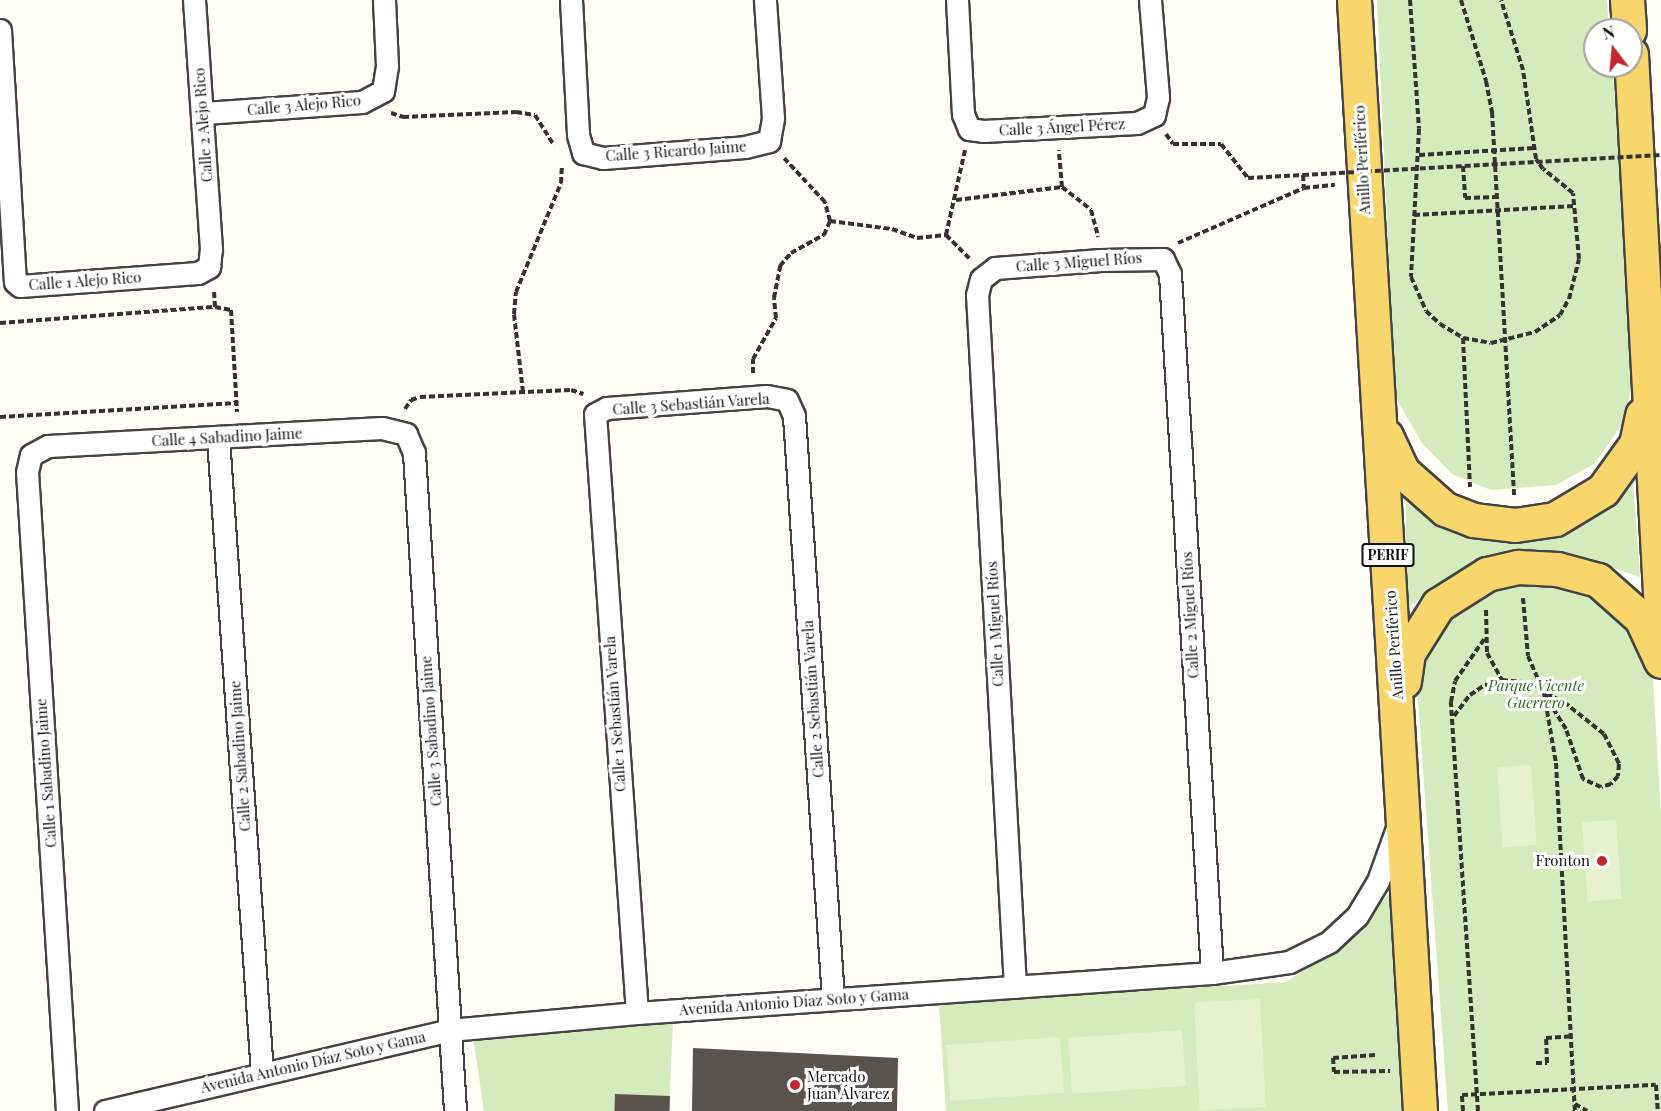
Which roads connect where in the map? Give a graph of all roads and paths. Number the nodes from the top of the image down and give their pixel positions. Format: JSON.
{"nodes":[{"id":1,"x":194,"y":0,"type":"edge"},
{"id":2,"x":384,"y":0,"type":"edge"},
{"id":3,"x":572,"y":0,"type":"edge"},
{"id":4,"x":765,"y":0,"type":"edge"},
{"id":5,"x":957,"y":0,"type":"edge"},
{"id":6,"x":1150,"y":0,"type":"edge"},
{"id":7,"x":1353,"y":0,"type":"edge"},
{"id":8,"x":1410,"y":0,"type":"edge"},
{"id":9,"x":1501,"y":0,"type":"edge"},
{"id":10,"x":1627,"y":0,"type":"edge"},
{"id":11,"x":1628,"y":18,"type":"edge"},
{"id":12,"x":0,"y":30,"type":"edge"},
{"id":13,"x":1632,"y":78,"type":"edge"},
{"id":14,"x":362,"y":102,"type":"junction"},
{"id":15,"x":204,"y":113,"type":"junction"},
{"id":16,"x":1154,"y":115,"type":"junction"},
{"id":17,"x":1058,"y":128,"type":"junction"},
{"id":18,"x":969,"y":129,"type":"junction"},
{"id":19,"x":769,"y":141,"type":"junction"},
{"id":20,"x":1535,"y":148,"type":"junction"},
{"id":21,"x":1419,"y":155,"type":"junction"},
{"id":22,"x":1661,"y":155,"type":"edge"},
{"id":23,"x":1463,"y":166,"type":"junction"},
{"id":24,"x":1304,"y":175,"type":"junction"},
{"id":25,"x":1362,"y":183,"type":"junction"},
{"id":26,"x":1062,"y":187,"type":"junction"},
{"id":27,"x":1304,"y":188,"type":"junction"},
{"id":28,"x":1497,"y":196,"type":"dead end"},
{"id":29,"x":956,"y":200,"type":"junction"},
{"id":30,"x":1575,"y":206,"type":"junction"},
{"id":31,"x":1414,"y":215,"type":"junction"},
{"id":32,"x":830,"y":220,"type":"junction"},
{"id":33,"x":946,"y":235,"type":"junction"},
{"id":34,"x":211,"y":249,"type":"junction"},
{"id":35,"x":1163,"y":259,"type":"junction"},
{"id":36,"x":1101,"y":260,"type":"junction"},
{"id":37,"x":990,"y":272,"type":"junction"},
{"id":38,"x":214,"y":307,"type":"junction"},
{"id":39,"x":0,"y":323,"type":"edge"},
{"id":40,"x":1463,"y":338,"type":"junction"},
{"id":41,"x":1647,"y":389,"type":"junction"},
{"id":42,"x":523,"y":392,"type":"junction"},
{"id":43,"x":754,"y":398,"type":"junction"},
{"id":44,"x":787,"y":400,"type":"joint"},
{"id":45,"x":236,"y":403,"type":"junction"},
{"id":46,"x":595,"y":414,"type":"junction"},
{"id":47,"x":0,"y":417,"type":"edge"},
{"id":48,"x":1379,"y":421,"type":"junction"},
{"id":49,"x":406,"y":434,"type":"junction"},
{"id":50,"x":239,"y":436,"type":"junction"},
{"id":51,"x":218,"y":438,"type":"junction"},
{"id":52,"x":48,"y":446,"type":"joint"},
{"id":53,"x":1470,"y":491,"type":"dead end"},
{"id":54,"x":1487,"y":601,"type":"dead end"},
{"id":55,"x":1661,"y":612,"type":"edge"},
{"id":56,"x":1485,"y":638,"type":"junction"},
{"id":57,"x":1661,"y":662,"type":"edge"},
{"id":58,"x":1502,"y":680,"type":"junction"},
{"id":59,"x":1544,"y":693,"type":"junction"},
{"id":60,"x":1399,"y":716,"type":"junction"},
{"id":61,"x":1454,"y":717,"type":"junction"},
{"id":62,"x":1404,"y":807,"type":"junction"},
{"id":63,"x":1212,"y":973,"type":"junction"},
{"id":64,"x":1015,"y":987,"type":"junction"},
{"id":65,"x":833,"y":999,"type":"junction"},
{"id":66,"x":637,"y":1013,"type":"junction"},
{"id":67,"x":449,"y":1030,"type":"junction"},
{"id":68,"x":1572,"y":1036,"type":"dead end"},
{"id":69,"x":1375,"y":1055,"type":"dead end"},
{"id":70,"x":1536,"y":1064,"type":"dead end"},
{"id":71,"x":1377,"y":1071,"type":"dead end"},
{"id":72,"x":262,"y":1073,"type":"junction"},
{"id":73,"x":1477,"y":1095,"type":"junction"},
{"id":74,"x":1574,"y":1104,"type":"dead end"},
{"id":75,"x":67,"y":1111,"type":"edge"},
{"id":76,"x":105,"y":1111,"type":"edge"},
{"id":77,"x":455,"y":1111,"type":"edge"},
{"id":78,"x":1420,"y":1111,"type":"edge"},
{"id":79,"x":1463,"y":1111,"type":"edge"},
{"id":80,"x":1478,"y":1111,"type":"edge"},
{"id":81,"x":1587,"y":1111,"type":"edge"},
{"id":82,"x":1658,"y":1111,"type":"edge"}],
"edges":[{"from":1,"to":15,"type":"street","name":"Calle 2 Alejo Rico"},
{"from":2,"to":14,"type":"street","name":"Calle 3 Alejo Rico"},
{"from":3,"to":19,"type":"street","name":"Calle 3 Ricardo Jaime"},
{"from":4,"to":19,"type":"street"},
{"from":5,"to":18,"type":"street"},
{"from":6,"to":16,"type":"street"},
{"from":7,"to":25,"type":"main road","name":"Anillo Periférico","number":"PERIF"},
{"from":8,"to":21,"type":"path"},
{"from":9,"to":20,"type":"path"},
{"from":10,"to":11,"type":"main road"},
{"from":12,"to":34,"type":"street","name":"Calle 1 Alejo Rico"},
{"from":13,"to":41,"type":"main road"},
{"from":14,"to":15,"type":"street","name":"Calle 3 Alejo Rico"},
{"from":14,"to":42,"type":"path"},
{"from":15,"to":34,"type":"street","name":"Calle 2 Alejo Rico"},
{"from":16,"to":17,"type":"street","name":"Calle 3 Ángel Pérez"},
{"from":16,"to":24,"type":"path"},
{"from":17,"to":18,"type":"street","name":"Calle 3 Ángel Pérez"},
{"from":17,"to":26,"type":"path"},
{"from":18,"to":29,"type":"path"},
{"from":19,"to":32,"type":"path"},
{"from":20,"to":21,"type":"path"},
{"from":20,"to":30,"type":"path"},
{"from":21,"to":31,"type":"path"},
{"from":22,"to":23,"type":"path","bridge":true},
{"from":23,"to":24,"type":"path","bridge":true},
{"from":23,"to":28,"type":"path"},
{"from":24,"to":27,"type":"path"},
{"from":25,"to":27,"type":"path"},
{"from":25,"to":48,"type":"main road","name":"Anillo Periférico","number":"PERIF"},
{"from":26,"to":29,"type":"path"},
{"from":26,"to":36,"type":"path"},
{"from":27,"to":35,"type":"path"},
{"from":29,"to":33,"type":"path"},
{"from":30,"to":31,"type":"path"},
{"from":30,"to":40,"type":"path"},
{"from":31,"to":40,"type":"path"},
{"from":32,"to":33,"type":"path"},
{"from":32,"to":43,"type":"path"},
{"from":33,"to":37,"type":"path"},
{"from":34,"to":38,"type":"path"},
{"from":35,"to":36,"type":"street","name":"Calle 3 Miguel Ríos"},
{"from":35,"to":63,"type":"street","name":"Calle 2 Miguel Ríos"},
{"from":36,"to":37,"type":"street","name":"Calle 3 Miguel Ríos"},
{"from":37,"to":64,"type":"street","name":"Calle 1 Miguel Ríos"},
{"from":38,"to":39,"type":"path"},
{"from":38,"to":45,"type":"path"},
{"from":40,"to":53,"type":"path"},
{"from":41,"to":48,"type":"main road"},
{"from":41,"to":55,"type":"main road"},
{"from":42,"to":46,"type":"path"},
{"from":42,"to":49,"type":"path"},
{"from":43,"to":44,"type":"street","name":"Calle 3 Sebastián Varela"},
{"from":43,"to":46,"type":"street","name":"Calle 3 Sebastián Varela"},
{"from":44,"to":65,"type":"street","name":"Calle 2 Sebastián Varela"},
{"from":45,"to":47,"type":"path"},
{"from":45,"to":50,"type":"path"},
{"from":46,"to":66,"type":"street","name":"Calle 1 Sebastián Varela"},
{"from":48,"to":60,"type":"main road","name":"Anillo Periférico","number":"PERIF"},
{"from":49,"to":50,"type":"street","name":"Calle 4 Sabadino Jaime"},
{"from":49,"to":67,"type":"street","name":"Calle 3 Sabadino Jaime"},
{"from":50,"to":51,"type":"street","name":"Calle 4 Sabadino Jaime"},
{"from":51,"to":52,"type":"street","name":"Calle 4 Sabadino Jaime"},
{"from":51,"to":72,"type":"street","name":"Calle 2 Sabadino Jaime"},
{"from":52,"to":75,"type":"street","name":"Calle 1 Sabadino Jaime"},
{"from":54,"to":56,"type":"path"},
{"from":56,"to":58,"type":"path"},
{"from":56,"to":61,"type":"path"},
{"from":57,"to":60,"type":"main road"},
{"from":58,"to":59,"type":"path"},
{"from":58,"to":61,"type":"path"},
{"from":59,"to":59,"type":"path"},
{"from":60,"to":62,"type":"main road","name":"Anillo Periférico","number":"PERIF"},
{"from":61,"to":73,"type":"path"},
{"from":62,"to":63,"type":"street","name":"Avenida Antonio Díaz Soto y Gama"},
{"from":62,"to":78,"type":"main road","name":"Anillo Periférico","number":"PERIF"},
{"from":63,"to":64,"type":"street","name":"Avenida Antonio Díaz Soto y Gama"},
{"from":64,"to":65,"type":"street","name":"Avenida Antonio Díaz Soto y Gama"},
{"from":65,"to":66,"type":"street","name":"Avenida Antonio Díaz Soto y Gama"},
{"from":66,"to":67,"type":"street","name":"Avenida Antonio Díaz Soto y Gama"},
{"from":67,"to":72,"type":"street","name":"Avenida Antonio Díaz Soto y Gama"},
{"from":67,"to":77,"type":"street","name":"Calle 3 Sabadino Jaime"},
{"from":68,"to":70,"type":"path"},
{"from":69,"to":71,"type":"path"},
{"from":72,"to":76,"type":"street","name":"Avenida Antonio Díaz Soto y Gama"},
{"from":73,"to":79,"type":"path"},
{"from":73,"to":80,"type":"path"},
{"from":73,"to":82,"type":"path"},
{"from":74,"to":81,"type":"path"}]}
